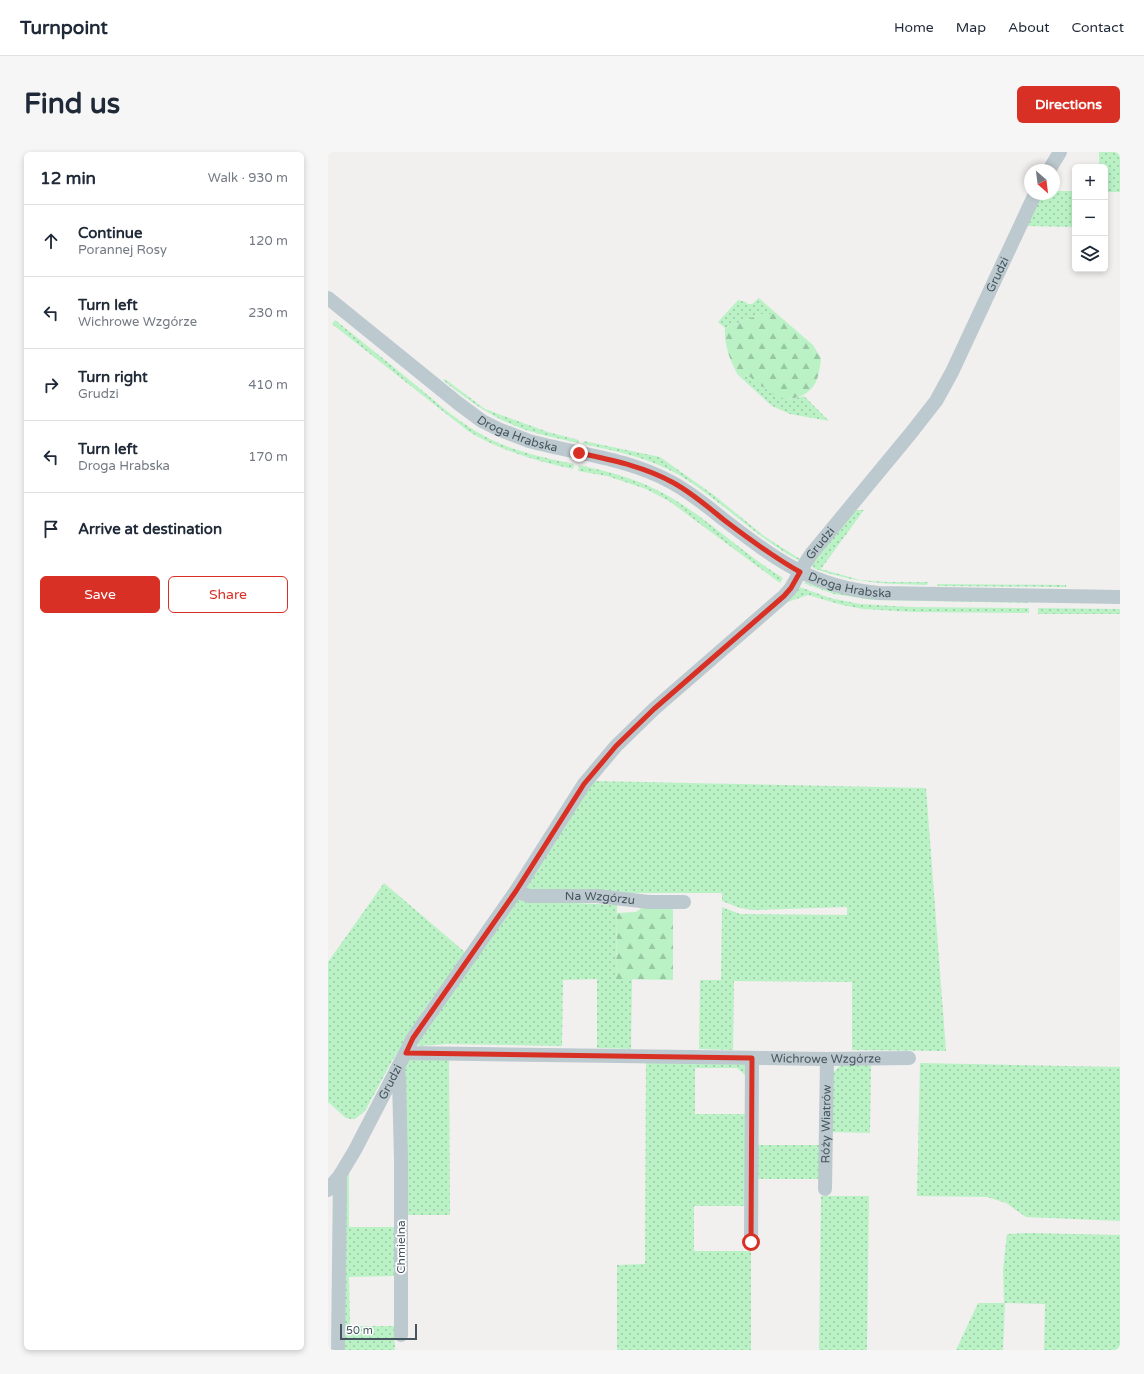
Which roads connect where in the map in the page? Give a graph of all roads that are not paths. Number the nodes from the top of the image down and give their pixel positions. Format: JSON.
{"nodes":[{"id":1,"x":1060,"y":152,"type":"edge"},
{"id":2,"x":1053,"y":164,"type":"edge"},
{"id":3,"x":1032,"y":200,"type":"edge"},
{"id":4,"x":328,"y":298,"type":"edge"},
{"id":5,"x":800,"y":572,"type":"junction"},
{"id":6,"x":1120,"y":597,"type":"edge"},
{"id":7,"x":516,"y":891,"type":"junction"},
{"id":8,"x":684,"y":902,"type":"dead end"},
{"id":9,"x":406,"y":1053,"type":"junction"},
{"id":10,"x":752,"y":1058,"type":"junction"},
{"id":11,"x":909,"y":1058,"type":"dead end"},
{"id":12,"x":827,"y":1059,"type":"junction"},
{"id":13,"x":397,"y":1069,"type":"junction"},
{"id":14,"x":340,"y":1175,"type":"junction"},
{"id":15,"x":825,"y":1189,"type":"dead end"},
{"id":16,"x":328,"y":1190,"type":"edge"},
{"id":17,"x":751,"y":1242,"type":"dead end"},
{"id":18,"x":401,"y":1335,"type":"dead end"},
{"id":19,"x":338,"y":1350,"type":"edge"}],
"edges":[{"from":1,"to":2,"type":"street"},
{"from":3,"to":5,"type":"street","name":"Grudzi"},
{"from":4,"to":5,"type":"street","name":"Droga Hrabska"},
{"from":5,"to":6,"type":"street","name":"Droga Hrabska"},
{"from":5,"to":7,"type":"street","name":"Grudzi"},
{"from":7,"to":8,"type":"street","name":"Na Wzgórzu"},
{"from":7,"to":9,"type":"street","name":"Grudzi"},
{"from":9,"to":10,"type":"street","name":"Wichrowe Wzgórze"},
{"from":9,"to":13,"type":"street","name":"Grudzi"},
{"from":10,"to":12,"type":"street","name":"Wichrowe Wzgórze"},
{"from":10,"to":17,"type":"street"},
{"from":11,"to":12,"type":"street","name":"Wichrowe Wzgórze"},
{"from":12,"to":15,"type":"street","name":"Róży Wiatrów"},
{"from":13,"to":14,"type":"street","name":"Grudzi"},
{"from":13,"to":18,"type":"street","name":"Chmielna"},
{"from":14,"to":16,"type":"street","name":"Grudzi"},
{"from":14,"to":19,"type":"street"}]}
